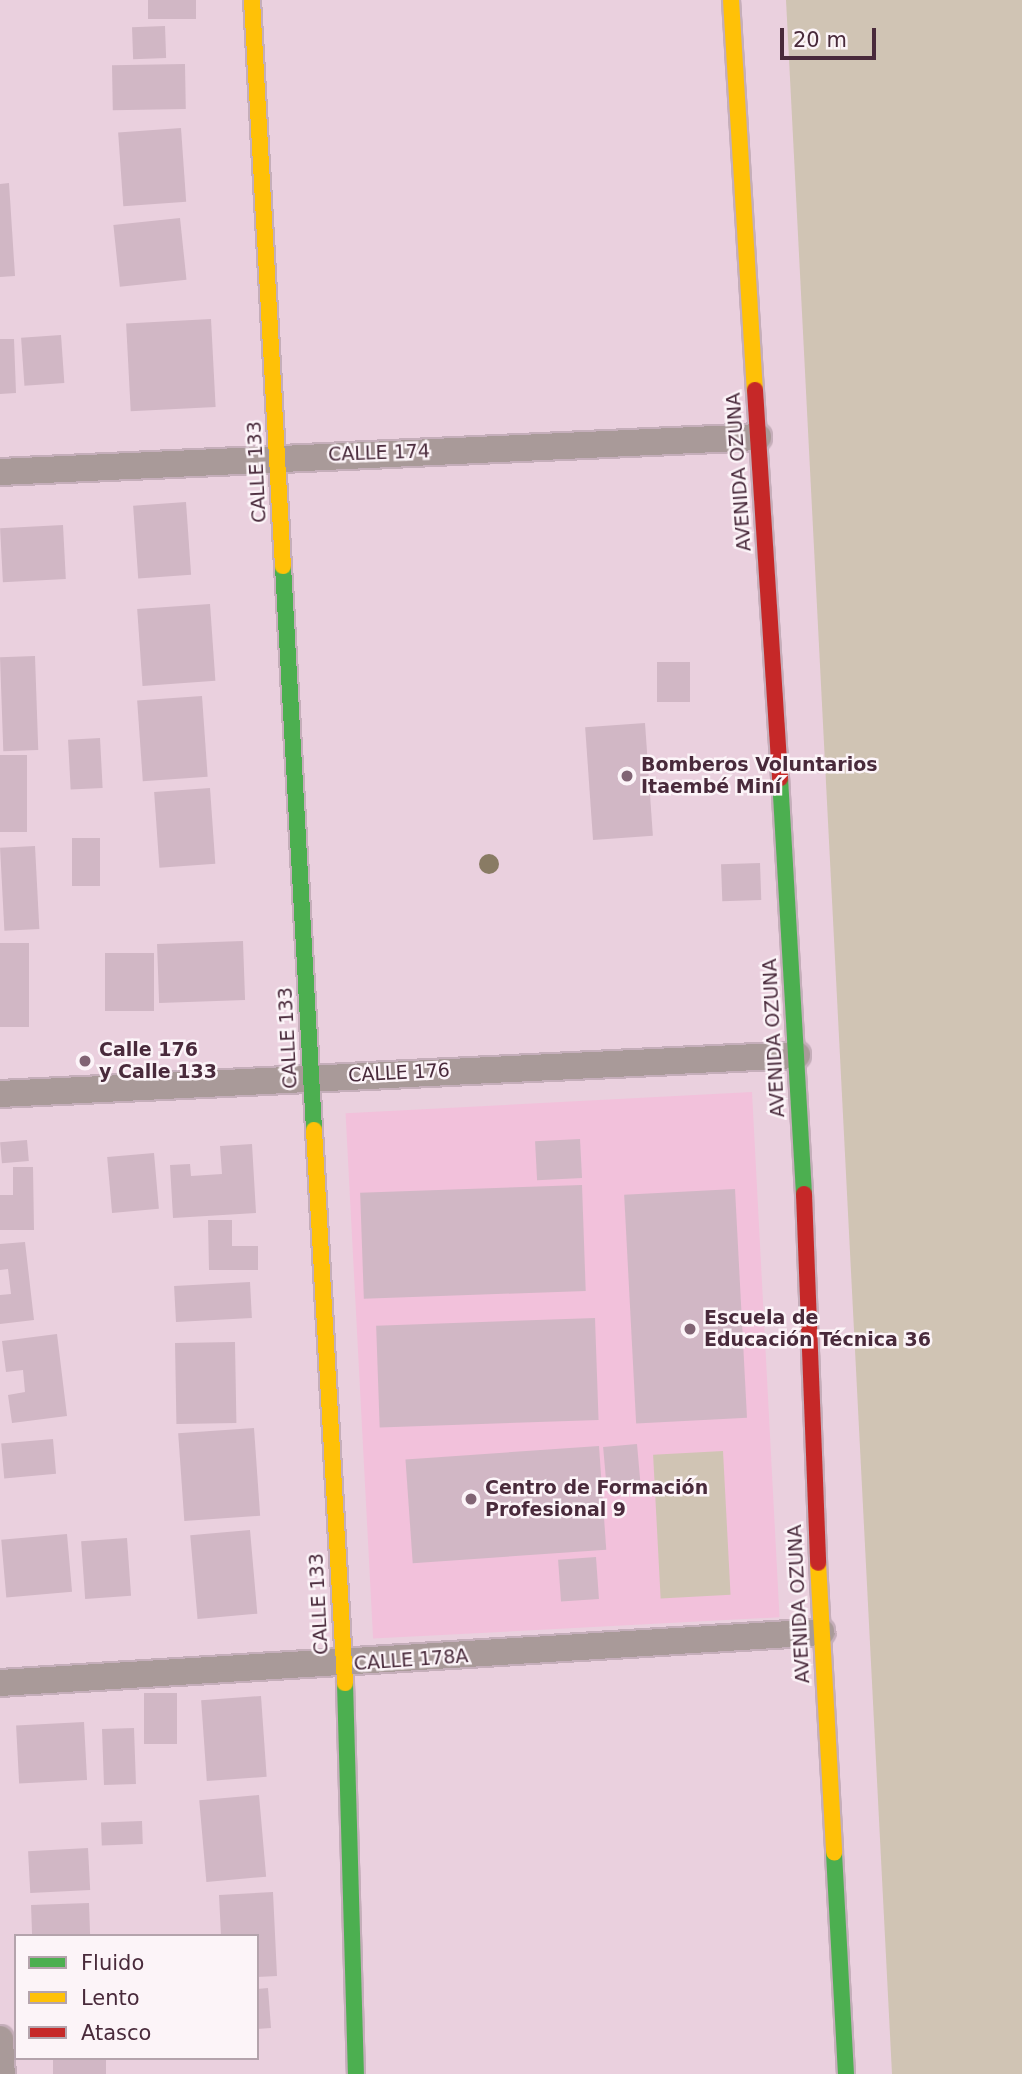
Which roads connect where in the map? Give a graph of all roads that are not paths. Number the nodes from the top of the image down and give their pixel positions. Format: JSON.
{"nodes":[{"id":1,"x":252,"y":0,"type":"edge"},
{"id":2,"x":731,"y":0,"type":"edge"},
{"id":3,"x":758,"y":436,"type":"junction"},
{"id":4,"x":277,"y":457,"type":"junction"},
{"id":5,"x":0,"y":472,"type":"edge"},
{"id":6,"x":797,"y":1055,"type":"junction"},
{"id":7,"x":311,"y":1077,"type":"junction"},
{"id":8,"x":0,"y":1094,"type":"edge"},
{"id":9,"x":821,"y":1632,"type":"junction"},
{"id":10,"x":344,"y":1664,"type":"junction"},
{"id":11,"x":0,"y":1683,"type":"edge"},
{"id":12,"x":0,"y":2039,"type":"edge"},
{"id":13,"x":2,"y":2074,"type":"edge"},
{"id":14,"x":356,"y":2074,"type":"edge"},
{"id":15,"x":846,"y":2074,"type":"edge"}],
"edges":[{"from":1,"to":4,"type":"main road","name":"CALLE 133"},
{"from":2,"to":3,"type":"main road","name":"AVENIDA OZUNA"},
{"from":3,"to":4,"type":"street","name":"CALLE 174"},
{"from":3,"to":6,"type":"main road","name":"AVENIDA OZUNA"},
{"from":4,"to":5,"type":"street","name":"CALLE 174"},
{"from":4,"to":7,"type":"main road","name":"CALLE 133"},
{"from":6,"to":7,"type":"street","name":"CALLE 176"},
{"from":6,"to":9,"type":"main road","name":"AVENIDA OZUNA"},
{"from":7,"to":8,"type":"street","name":"CALLE 176"},
{"from":7,"to":10,"type":"main road","name":"CALLE 133"},
{"from":9,"to":10,"type":"street","name":"CALLE 178A"},
{"from":9,"to":15,"type":"main road","name":"AVENIDA OZUNA"},
{"from":10,"to":11,"type":"street","name":"CALLE 178A"},
{"from":10,"to":14,"type":"main road","name":"CALLE 133"},
{"from":12,"to":13,"type":"street"}]}
